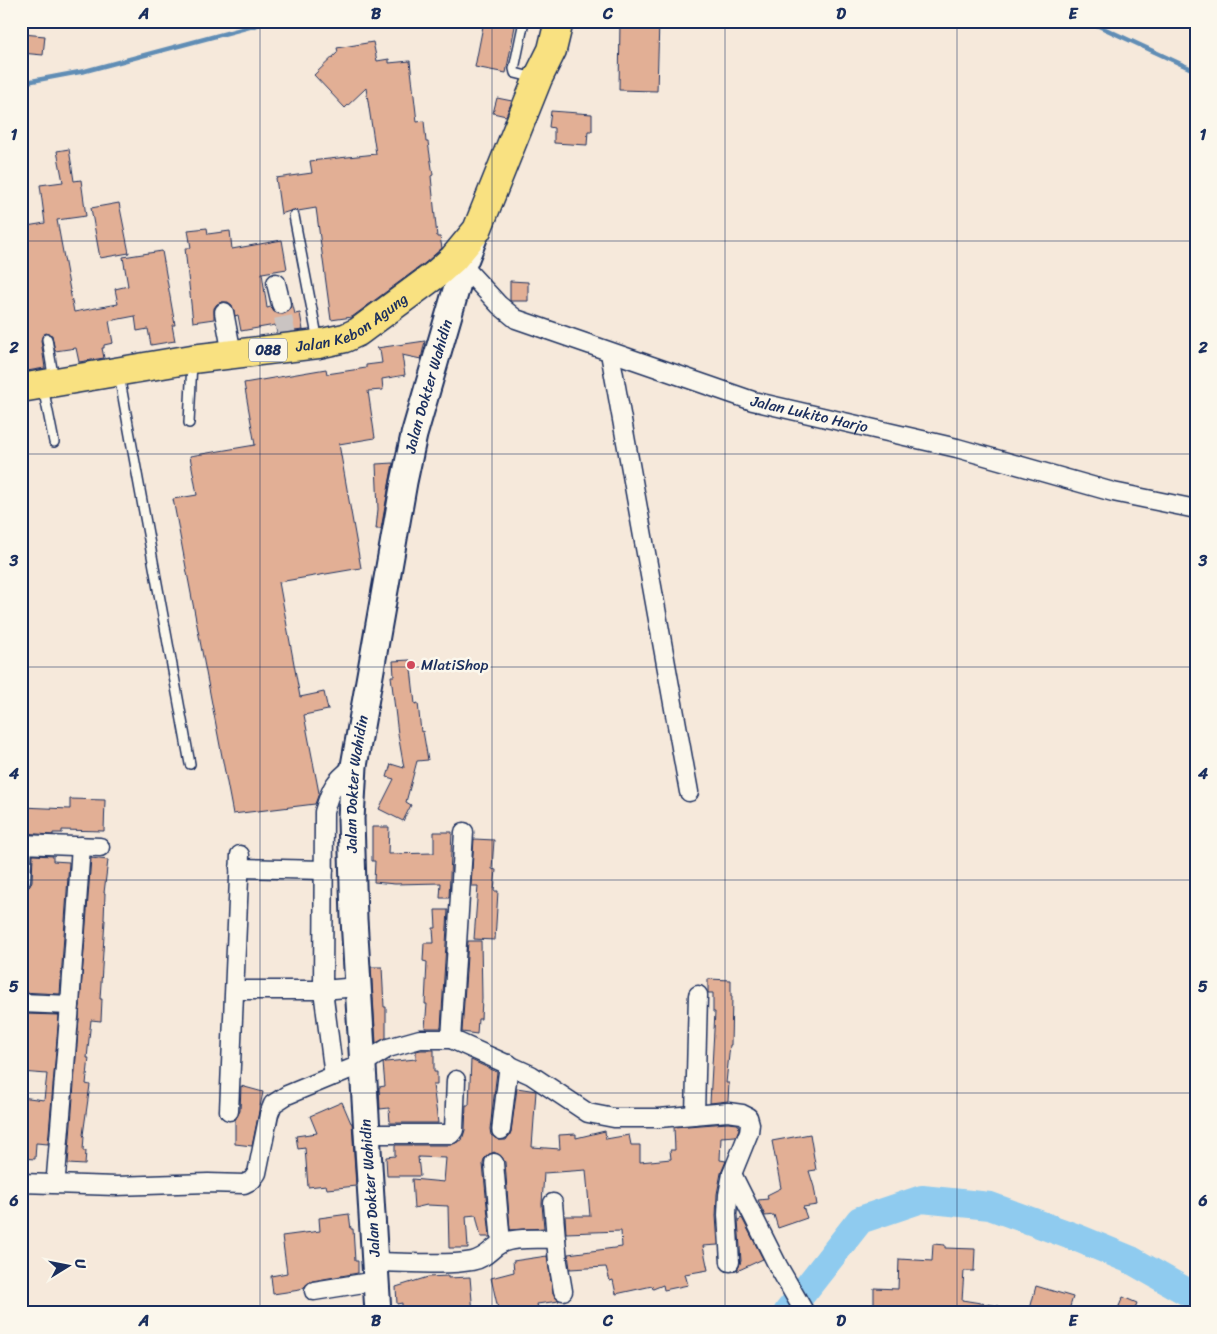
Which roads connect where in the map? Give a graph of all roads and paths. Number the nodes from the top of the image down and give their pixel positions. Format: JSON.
{"nodes":[{"id":1,"x":524,"y":21,"type":"edge"},
{"id":2,"x":559,"y":21,"type":"edge"},
{"id":3,"x":538,"y":78,"type":"junction"},
{"id":4,"x":294,"y":216,"type":"dead end"},
{"id":5,"x":458,"y":262,"type":"junction"},
{"id":6,"x":276,"y":283,"type":"dead end"},
{"id":7,"x":282,"y":311,"type":"tunnel mouth"},
{"id":8,"x":224,"y":312,"type":"dead end"},
{"id":9,"x":47,"y":339,"type":"dead end"},
{"id":10,"x":318,"y":344,"type":"junction"},
{"id":11,"x":610,"y":353,"type":"junction"},
{"id":12,"x":232,"y":354,"type":"junction"},
{"id":13,"x":192,"y":359,"type":"junction"},
{"id":14,"x":119,"y":372,"type":"junction"},
{"id":15,"x":39,"y":385,"type":"edge"},
{"id":16,"x":189,"y":423,"type":"dead end"},
{"id":17,"x":54,"y":442,"type":"dead end"},
{"id":18,"x":1196,"y":509,"type":"edge"},
{"id":19,"x":190,"y":764,"type":"dead end"},
{"id":20,"x":354,"y":766,"type":"junction"},
{"id":21,"x":689,"y":792,"type":"dead end"},
{"id":22,"x":464,"y":832,"type":"dead end"},
{"id":23,"x":22,"y":844,"type":"edge"},
{"id":24,"x":81,"y":846,"type":"junction"},
{"id":25,"x":100,"y":847,"type":"dead end"},
{"id":26,"x":324,"y":870,"type":"junction"},
{"id":27,"x":21,"y":880,"type":"edge"},
{"id":28,"x":358,"y":987,"type":"junction"},
{"id":29,"x":234,"y":990,"type":"junction"},
{"id":30,"x":323,"y":990,"type":"junction"},
{"id":31,"x":698,"y":995,"type":"dead end"},
{"id":32,"x":21,"y":1003,"type":"edge"},
{"id":33,"x":70,"y":1005,"type":"junction"},
{"id":34,"x":451,"y":1039,"type":"junction"},
{"id":35,"x":362,"y":1064,"type":"junction"},
{"id":36,"x":509,"y":1064,"type":"junction"},
{"id":37,"x":334,"y":1076,"type":"junction"},
{"id":38,"x":456,"y":1080,"type":"dead end"},
{"id":39,"x":229,"y":1111,"type":"dead end"},
{"id":40,"x":694,"y":1115,"type":"junction"},
{"id":41,"x":501,"y":1130,"type":"dead end"},
{"id":42,"x":366,"y":1134,"type":"junction"},
{"id":43,"x":494,"y":1163,"type":"dead end"},
{"id":44,"x":91,"y":1174,"type":"dead end"},
{"id":45,"x":732,"y":1174,"type":"junction"},
{"id":46,"x":21,"y":1176,"type":"edge"},
{"id":47,"x":56,"y":1176,"type":"junction"},
{"id":48,"x":21,"y":1183,"type":"edge"},
{"id":49,"x":553,"y":1203,"type":"dead end"},
{"id":50,"x":556,"y":1239,"type":"junction"},
{"id":51,"x":501,"y":1243,"type":"junction"},
{"id":52,"x":730,"y":1262,"type":"dead end"},
{"id":53,"x":376,"y":1272,"type":"junction"},
{"id":54,"x":314,"y":1291,"type":"dead end"},
{"id":55,"x":563,"y":1291,"type":"dead end"},
{"id":56,"x":803,"y":1310,"type":"edge"},
{"id":57,"x":378,"y":1313,"type":"edge"}],
"edges":[{"from":1,"to":3,"type":"lane"},
{"from":2,"to":3,"type":"main road","name":"Jalan Kebon Agung","number":"088"},
{"from":3,"to":5,"type":"main road","name":"Jalan Kebon Agung","number":"088"},
{"from":4,"to":10,"type":"lane"},
{"from":5,"to":10,"type":"main road","name":"Jalan Kebon Agung","number":"088"},
{"from":5,"to":11,"type":"street","name":"Jalan Lukito Harjo"},
{"from":5,"to":20,"type":"main road","name":"Jalan Dokter Wahidin"},
{"from":6,"to":7,"type":"street"},
{"from":8,"to":12,"type":"street"},
{"from":9,"to":15,"type":"lane"},
{"from":10,"to":12,"type":"main road","name":"Jalan Kebon Agung","number":"088"},
{"from":11,"to":18,"type":"street","name":"Jalan Lukito Harjo"},
{"from":11,"to":21,"type":"street"},
{"from":12,"to":13,"type":"main road","name":"Jalan Kebon Agung","number":"088"},
{"from":13,"to":14,"type":"main road","name":"Jalan Kebon Agung","number":"088"},
{"from":13,"to":16,"type":"lane"},
{"from":14,"to":15,"type":"main road","name":"Jalan Kebon Agung","number":"088"},
{"from":14,"to":19,"type":"lane"},
{"from":15,"to":17,"type":"lane"},
{"from":20,"to":26,"type":"street"},
{"from":20,"to":28,"type":"main road","name":"Jalan Dokter Wahidin"},
{"from":22,"to":34,"type":"street"},
{"from":23,"to":24,"type":"street"},
{"from":23,"to":27,"type":"street"},
{"from":24,"to":25,"type":"street"},
{"from":24,"to":33,"type":"street"},
{"from":26,"to":29,"type":"street"},
{"from":26,"to":30,"type":"street"},
{"from":28,"to":30,"type":"street"},
{"from":28,"to":35,"type":"main road","name":"Jalan Dokter Wahidin"},
{"from":29,"to":30,"type":"street"},
{"from":29,"to":39,"type":"street"},
{"from":30,"to":37,"type":"street"},
{"from":31,"to":40,"type":"street"},
{"from":32,"to":33,"type":"street"},
{"from":33,"to":47,"type":"street"},
{"from":34,"to":35,"type":"street"},
{"from":34,"to":36,"type":"street"},
{"from":35,"to":37,"type":"street"},
{"from":35,"to":42,"type":"main road","name":"Jalan Dokter Wahidin"},
{"from":36,"to":40,"type":"street"},
{"from":36,"to":41,"type":"street"},
{"from":37,"to":48,"type":"street"},
{"from":38,"to":42,"type":"street"},
{"from":40,"to":45,"type":"street"},
{"from":42,"to":53,"type":"main road","name":"Jalan Dokter Wahidin"},
{"from":43,"to":51,"type":"street"},
{"from":44,"to":47,"type":"street"},
{"from":45,"to":52,"type":"street"},
{"from":45,"to":56,"type":"street"},
{"from":46,"to":47,"type":"street"},
{"from":49,"to":50,"type":"street"},
{"from":50,"to":51,"type":"street"},
{"from":50,"to":55,"type":"street"},
{"from":51,"to":53,"type":"street"},
{"from":53,"to":54,"type":"street"},
{"from":53,"to":57,"type":"main road","name":"Jalan Dokter Wahidin"}]}
